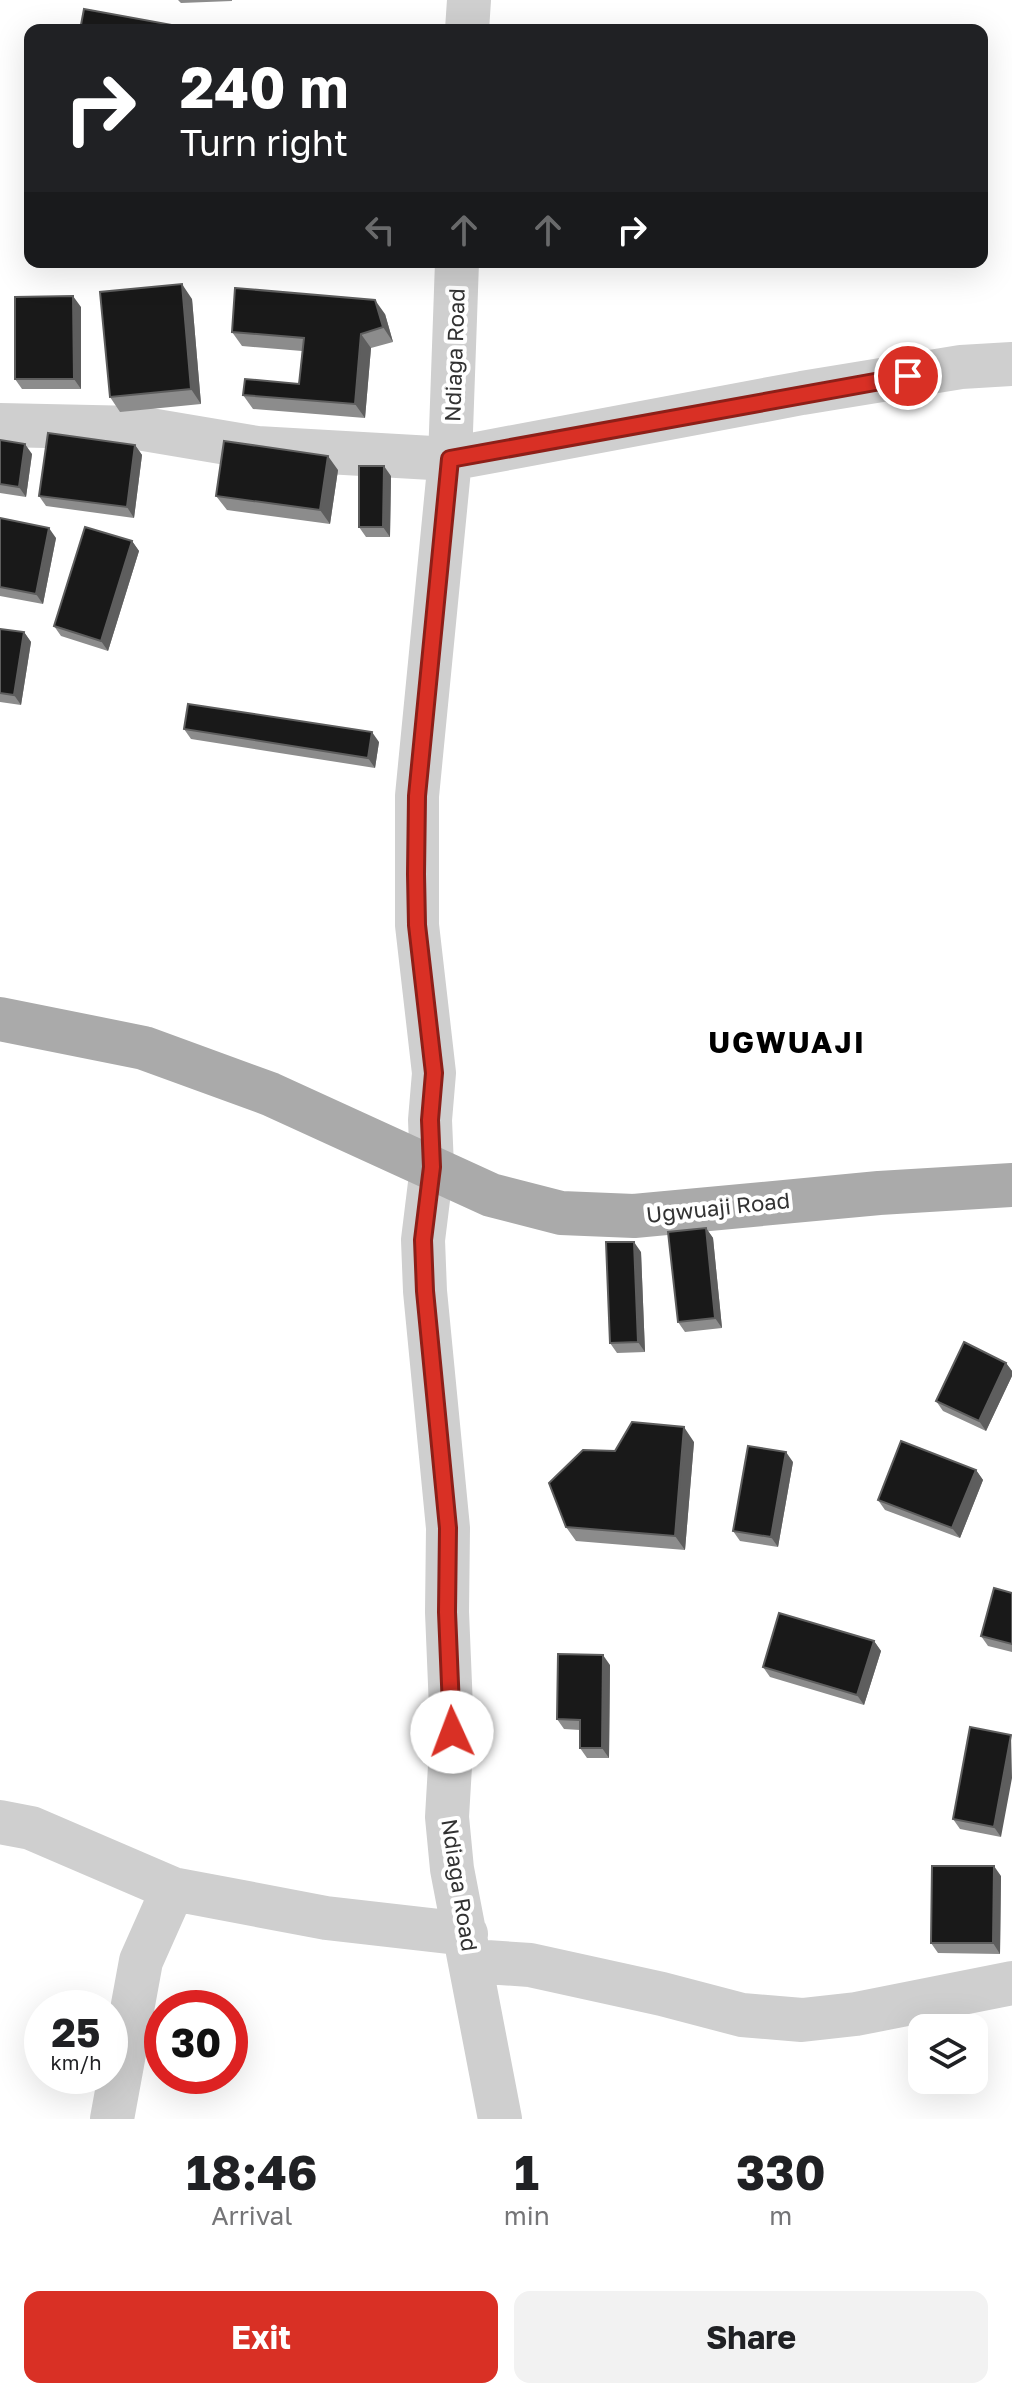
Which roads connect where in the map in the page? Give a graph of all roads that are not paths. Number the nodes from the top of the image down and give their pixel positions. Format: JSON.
{"nodes":[{"id":1,"x":469,"y":0,"type":"edge"},
{"id":2,"x":467,"y":24,"type":"edge"},
{"id":3,"x":457,"y":268,"type":"edge"},
{"id":4,"x":1012,"y":364,"type":"edge"},
{"id":5,"x":0,"y":425,"type":"edge"},
{"id":6,"x":450,"y":459,"type":"junction"},
{"id":7,"x":0,"y":1019,"type":"edge"},
{"id":8,"x":432,"y":1167,"type":"junction"},
{"id":9,"x":1012,"y":1185,"type":"edge"},
{"id":10,"x":0,"y":1822,"type":"edge"},
{"id":11,"x":173,"y":1889,"type":"junction"},
{"id":12,"x":468,"y":1948,"type":"junction"},
{"id":13,"x":1012,"y":1983,"type":"edge"},
{"id":14,"x":112,"y":2119,"type":"edge"},
{"id":15,"x":500,"y":2119,"type":"edge"}],
"edges":[{"from":1,"to":2,"type":"street"},
{"from":3,"to":6,"type":"street","name":"Ndiaga Road"},
{"from":4,"to":6,"type":"street"},
{"from":5,"to":6,"type":"street"},
{"from":6,"to":8,"type":"street","name":"Ndiaga Road"},
{"from":7,"to":8,"type":"main road","name":"Ugwuaji Road"},
{"from":8,"to":9,"type":"main road","name":"Ugwuaji Road"},
{"from":8,"to":12,"type":"street","name":"Ndiaga Road"},
{"from":10,"to":11,"type":"street"},
{"from":11,"to":12,"type":"street"},
{"from":11,"to":14,"type":"street"},
{"from":12,"to":13,"type":"street"},
{"from":12,"to":15,"type":"street","name":"Ndiaga Road"}]}
